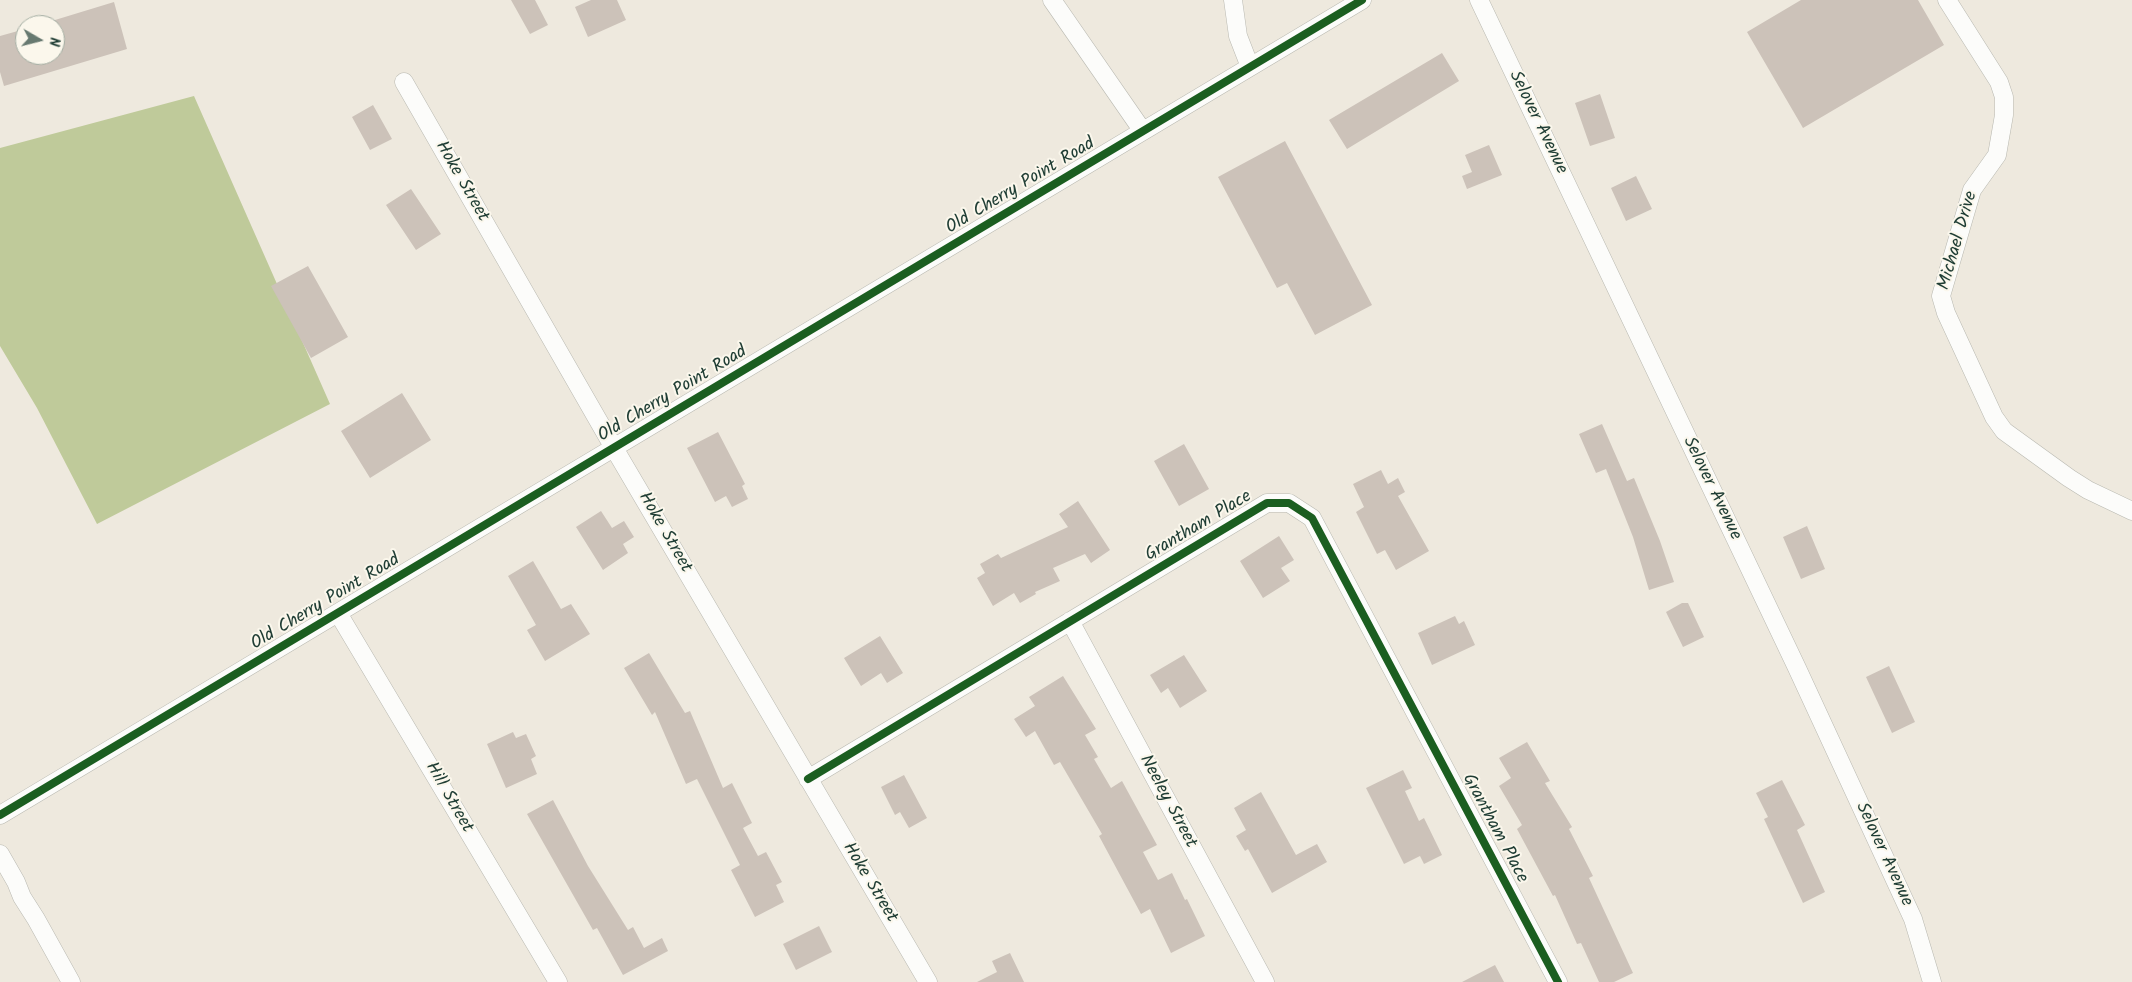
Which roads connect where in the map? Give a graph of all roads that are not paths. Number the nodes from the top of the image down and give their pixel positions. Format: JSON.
{"nodes":[{"id":1,"x":1052,"y":0,"type":"edge"},
{"id":2,"x":1233,"y":0,"type":"edge"},
{"id":3,"x":1362,"y":0,"type":"edge"},
{"id":4,"x":1479,"y":0,"type":"edge"},
{"id":5,"x":1947,"y":0,"type":"edge"},
{"id":6,"x":1250,"y":67,"type":"junction"},
{"id":7,"x":404,"y":82,"type":"dead end"},
{"id":8,"x":1142,"y":130,"type":"junction"},
{"id":9,"x":614,"y":448,"type":"junction"},
{"id":10,"x":2132,"y":510,"type":"edge"},
{"id":11,"x":338,"y":613,"type":"junction"},
{"id":12,"x":1070,"y":621,"type":"junction"},
{"id":13,"x":808,"y":779,"type":"junction"},
{"id":14,"x":0,"y":815,"type":"edge"},
{"id":15,"x":0,"y":854,"type":"edge"},
{"id":16,"x":71,"y":982,"type":"edge"},
{"id":17,"x":558,"y":982,"type":"edge"},
{"id":18,"x":928,"y":982,"type":"edge"},
{"id":19,"x":1264,"y":982,"type":"edge"},
{"id":20,"x":1558,"y":982,"type":"edge"},
{"id":21,"x":1932,"y":982,"type":"edge"}],
"edges":[{"from":1,"to":8,"type":"street"},
{"from":2,"to":6,"type":"street"},
{"from":3,"to":6,"type":"street","name":"Old Cherry Point Road"},
{"from":4,"to":21,"type":"street","name":"Selover Avenue"},
{"from":5,"to":10,"type":"street","name":"Michael Drive"},
{"from":6,"to":8,"type":"street","name":"Old Cherry Point Road"},
{"from":7,"to":9,"type":"street","name":"Hoke Street"},
{"from":8,"to":9,"type":"street","name":"Old Cherry Point Road"},
{"from":9,"to":11,"type":"street","name":"Old Cherry Point Road"},
{"from":9,"to":13,"type":"street","name":"Hoke Street"},
{"from":11,"to":14,"type":"street","name":"Old Cherry Point Road"},
{"from":11,"to":17,"type":"street","name":"Hill Street"},
{"from":12,"to":13,"type":"street","name":"Grantham Place"},
{"from":12,"to":19,"type":"street","name":"Neeley Street"},
{"from":12,"to":20,"type":"street","name":"Grantham Place"},
{"from":13,"to":18,"type":"street","name":"Hoke Street"},
{"from":15,"to":16,"type":"street"}]}
